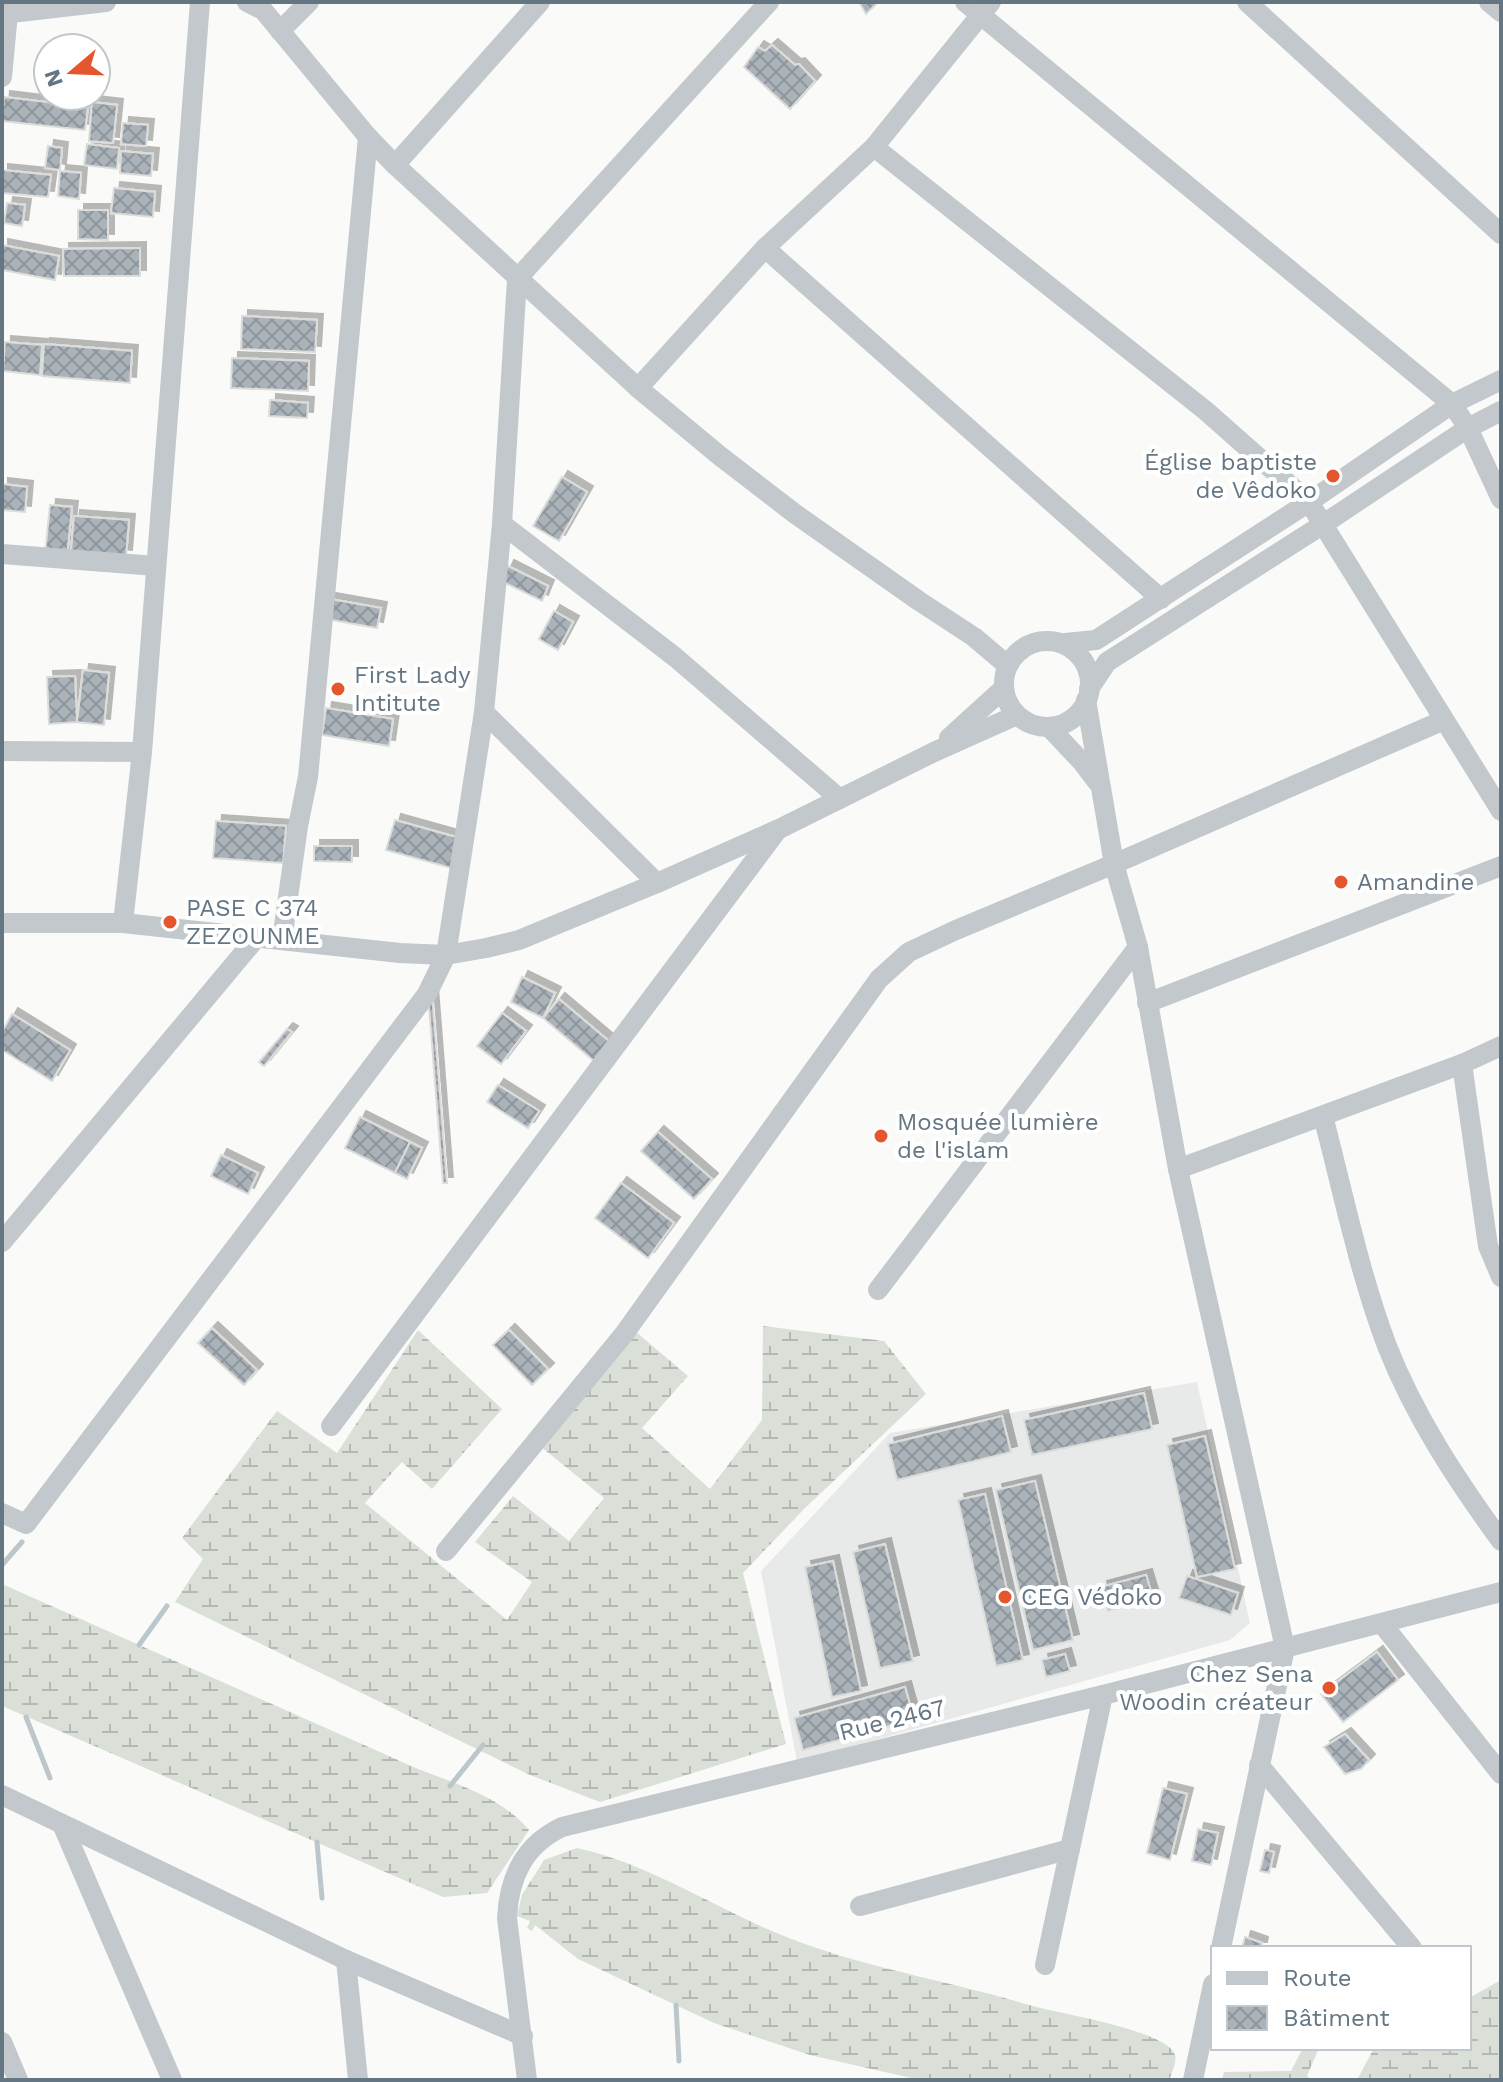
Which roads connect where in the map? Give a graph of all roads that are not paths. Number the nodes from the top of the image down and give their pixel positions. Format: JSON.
{"nodes":[{"id":1,"x":106,"y":2,"type":"edge"},
{"id":2,"x":200,"y":2,"type":"edge"},
{"id":3,"x":309,"y":2,"type":"edge"},
{"id":4,"x":540,"y":2,"type":"edge"},
{"id":5,"x":769,"y":2,"type":"edge"},
{"id":6,"x":1247,"y":2,"type":"edge"},
{"id":7,"x":1489,"y":2,"type":"edge"},
{"id":8,"x":256,"y":5,"type":"edge"},
{"id":9,"x":979,"y":6,"type":"edge"},
{"id":10,"x":1501,"y":12,"type":"edge"},
{"id":11,"x":5,"y":13,"type":"edge"},
{"id":12,"x":280,"y":31,"type":"junction"},
{"id":13,"x":2,"y":77,"type":"edge"},
{"id":14,"x":368,"y":137,"type":"junction"},
{"id":15,"x":874,"y":147,"type":"junction"},
{"id":16,"x":395,"y":165,"type":"junction"},
{"id":17,"x":1500,"y":233,"type":"edge"},
{"id":18,"x":765,"y":248,"type":"junction"},
{"id":19,"x":517,"y":279,"type":"junction"},
{"id":20,"x":1501,"y":380,"type":"edge"},
{"id":21,"x":638,"y":388,"type":"junction"},
{"id":22,"x":1452,"y":404,"type":"junction"},
{"id":23,"x":1501,"y":411,"type":"edge"},
{"id":24,"x":1468,"y":428,"type":"junction"},
{"id":25,"x":1501,"y":499,"type":"edge"},
{"id":26,"x":1309,"y":502,"type":"junction"},
{"id":27,"x":502,"y":524,"type":"junction"},
{"id":28,"x":1322,"y":525,"type":"junction"},
{"id":29,"x":2,"y":554,"type":"edge"},
{"id":30,"x":156,"y":566,"type":"junction"},
{"id":31,"x":1161,"y":599,"type":"junction"},
{"id":32,"x":1065,"y":643,"type":"junction"},
{"id":33,"x":1013,"y":658,"type":"junction"},
{"id":34,"x":1003,"y":689,"type":"junction"},
{"id":35,"x":1088,"y":695,"type":"junction"},
{"id":36,"x":484,"y":712,"type":"junction"},
{"id":37,"x":1017,"y":715,"type":"junction"},
{"id":38,"x":1444,"y":720,"type":"junction"},
{"id":39,"x":1050,"y":728,"type":"junction"},
{"id":40,"x":2,"y":751,"type":"edge"},
{"id":41,"x":142,"y":752,"type":"junction"},
{"id":42,"x":934,"y":752,"type":"junction"},
{"id":43,"x":1100,"y":786,"type":"junction"},
{"id":44,"x":840,"y":799,"type":"junction"},
{"id":45,"x":1501,"y":811,"type":"edge"},
{"id":46,"x":779,"y":829,"type":"junction"},
{"id":47,"x":1114,"y":864,"type":"junction"},
{"id":48,"x":1501,"y":866,"type":"edge"},
{"id":49,"x":657,"y":883,"type":"junction"},
{"id":50,"x":2,"y":923,"type":"edge"},
{"id":51,"x":123,"y":923,"type":"junction"},
{"id":52,"x":257,"y":937,"type":"junction"},
{"id":53,"x":282,"y":940,"type":"junction"},
{"id":54,"x":1138,"y":947,"type":"junction"},
{"id":55,"x":446,"y":955,"type":"junction"},
{"id":56,"x":1147,"y":1003,"type":"junction"},
{"id":57,"x":1501,"y":1046,"type":"edge"},
{"id":58,"x":1462,"y":1064,"type":"junction"},
{"id":59,"x":1323,"y":1116,"type":"junction"},
{"id":60,"x":1178,"y":1169,"type":"junction"},
{"id":61,"x":2,"y":1242,"type":"edge"},
{"id":62,"x":1501,"y":1277,"type":"edge"},
{"id":63,"x":878,"y":1290,"type":"dead end"},
{"id":64,"x":331,"y":1426,"type":"dead end"},
{"id":65,"x":2,"y":1513,"type":"edge"},
{"id":66,"x":1501,"y":1541,"type":"edge"},
{"id":67,"x":446,"y":1551,"type":"dead end"},
{"id":68,"x":1501,"y":1592,"type":"edge"},
{"id":69,"x":1383,"y":1625,"type":"junction"},
{"id":70,"x":1285,"y":1648,"type":"junction"},
{"id":71,"x":1103,"y":1695,"type":"junction"},
{"id":72,"x":1259,"y":1765,"type":"junction"},
{"id":73,"x":1501,"y":1774,"type":"edge"},
{"id":74,"x":2,"y":1795,"type":"edge"},
{"id":75,"x":62,"y":1824,"type":"junction"},
{"id":76,"x":1070,"y":1849,"type":"junction"},
{"id":77,"x":860,"y":1906,"type":"dead end"},
{"id":78,"x":1221,"y":1946,"type":"edge"},
{"id":79,"x":1410,"y":1946,"type":"edge"},
{"id":80,"x":346,"y":1960,"type":"junction"},
{"id":81,"x":1045,"y":1965,"type":"dead end"},
{"id":82,"x":1211,"y":1994,"type":"edge"},
{"id":83,"x":523,"y":2036,"type":"junction"},
{"id":84,"x":2,"y":2042,"type":"edge"},
{"id":85,"x":18,"y":2080,"type":"edge"},
{"id":86,"x":172,"y":2080,"type":"edge"},
{"id":87,"x":358,"y":2080,"type":"edge"},
{"id":88,"x":527,"y":2080,"type":"edge"},
{"id":89,"x":1193,"y":2080,"type":"edge"}],
"edges":[{"from":1,"to":11,"type":"street"},
{"from":2,"to":30,"type":"street"},
{"from":3,"to":12,"type":"street"},
{"from":4,"to":16,"type":"street"},
{"from":5,"to":19,"type":"street"},
{"from":6,"to":17,"type":"street"},
{"from":7,"to":10,"type":"street"},
{"from":8,"to":12,"type":"street"},
{"from":9,"to":15,"type":"street"},
{"from":9,"to":22,"type":"street"},
{"from":11,"to":13,"type":"street"},
{"from":12,"to":14,"type":"street"},
{"from":14,"to":16,"type":"street"},
{"from":14,"to":53,"type":"street"},
{"from":15,"to":18,"type":"street"},
{"from":15,"to":26,"type":"street"},
{"from":16,"to":19,"type":"street"},
{"from":18,"to":21,"type":"street"},
{"from":18,"to":31,"type":"street"},
{"from":19,"to":21,"type":"street"},
{"from":19,"to":27,"type":"street"},
{"from":20,"to":22,"type":"street"},
{"from":21,"to":33,"type":"street"},
{"from":22,"to":24,"type":"street"},
{"from":22,"to":26,"type":"street"},
{"from":23,"to":24,"type":"street"},
{"from":24,"to":25,"type":"street"},
{"from":24,"to":28,"type":"street"},
{"from":26,"to":28,"type":"street"},
{"from":26,"to":31,"type":"street"},
{"from":27,"to":36,"type":"street"},
{"from":27,"to":44,"type":"street"},
{"from":28,"to":35,"type":"street"},
{"from":28,"to":38,"type":"street"},
{"from":29,"to":30,"type":"street"},
{"from":30,"to":41,"type":"street"},
{"from":31,"to":32,"type":"street"},
{"from":32,"to":33,"type":"street"},
{"from":32,"to":35,"type":"street"},
{"from":33,"to":34,"type":"street"},
{"from":34,"to":37,"type":"street"},
{"from":34,"to":42,"type":"street"},
{"from":35,"to":39,"type":"street"},
{"from":35,"to":43,"type":"street"},
{"from":36,"to":49,"type":"street"},
{"from":36,"to":55,"type":"street"},
{"from":37,"to":39,"type":"street"},
{"from":37,"to":42,"type":"street"},
{"from":38,"to":45,"type":"street"},
{"from":38,"to":47,"type":"street"},
{"from":39,"to":43,"type":"street"},
{"from":40,"to":41,"type":"street"},
{"from":41,"to":51,"type":"street"},
{"from":42,"to":44,"type":"street"},
{"from":43,"to":47,"type":"street"},
{"from":44,"to":46,"type":"street"},
{"from":46,"to":49,"type":"street"},
{"from":46,"to":64,"type":"street"},
{"from":47,"to":54,"type":"street"},
{"from":47,"to":67,"type":"street"},
{"from":48,"to":56,"type":"street"},
{"from":49,"to":55,"type":"street"},
{"from":50,"to":51,"type":"street"},
{"from":51,"to":52,"type":"street"},
{"from":52,"to":53,"type":"street"},
{"from":52,"to":61,"type":"street"},
{"from":53,"to":55,"type":"street"},
{"from":54,"to":56,"type":"street"},
{"from":54,"to":63,"type":"street"},
{"from":55,"to":65,"type":"street"},
{"from":56,"to":60,"type":"street"},
{"from":57,"to":58,"type":"street"},
{"from":58,"to":59,"type":"street"},
{"from":58,"to":62,"type":"street"},
{"from":59,"to":60,"type":"street"},
{"from":59,"to":66,"type":"street"},
{"from":60,"to":70,"type":"street"},
{"from":68,"to":69,"type":"street","name":"Rue 2467"},
{"from":69,"to":70,"type":"street","name":"Rue 2467"},
{"from":69,"to":73,"type":"street"},
{"from":70,"to":71,"type":"street","name":"Rue 2467"},
{"from":70,"to":72,"type":"street"},
{"from":71,"to":76,"type":"street"},
{"from":71,"to":83,"type":"street","name":"Rue 2467"},
{"from":72,"to":78,"type":"street"},
{"from":72,"to":79,"type":"street"},
{"from":74,"to":75,"type":"street"},
{"from":75,"to":80,"type":"street"},
{"from":75,"to":86,"type":"street"},
{"from":76,"to":77,"type":"street"},
{"from":76,"to":81,"type":"street"},
{"from":80,"to":83,"type":"street"},
{"from":80,"to":87,"type":"street"},
{"from":82,"to":89,"type":"street"},
{"from":83,"to":88,"type":"street","name":"Rue 2467"},
{"from":84,"to":85,"type":"street"}]}
